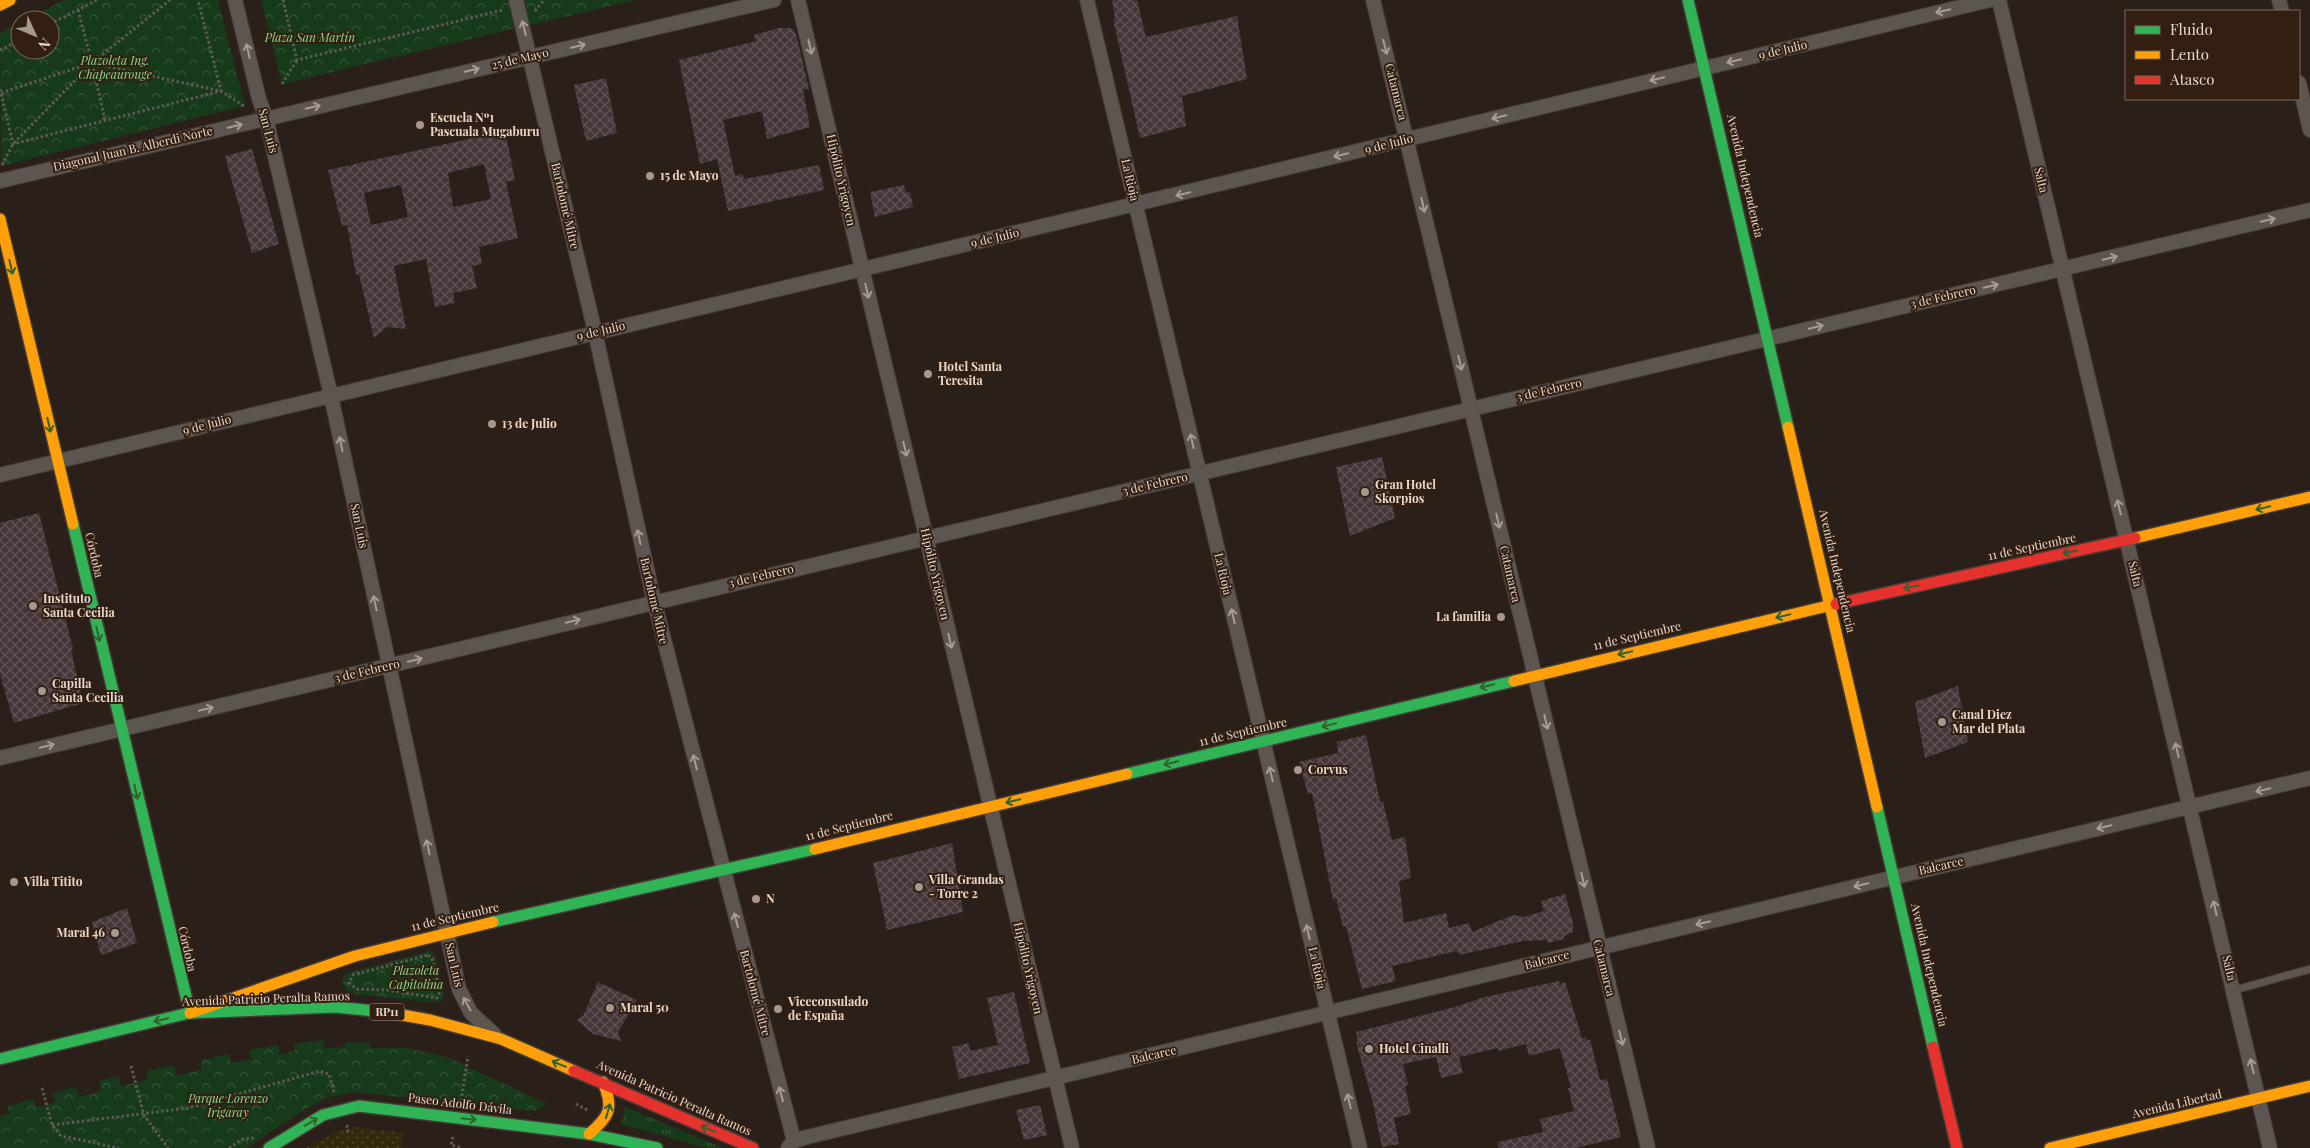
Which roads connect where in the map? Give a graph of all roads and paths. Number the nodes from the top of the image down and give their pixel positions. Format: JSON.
{"nodes":[{"id":1,"x":10,"y":0,"type":"edge"},
{"id":2,"x":97,"y":0,"type":"edge"},
{"id":3,"x":170,"y":0,"type":"edge"},
{"id":4,"x":198,"y":0,"type":"edge"},
{"id":5,"x":236,"y":0,"type":"edge"},
{"id":6,"x":283,"y":0,"type":"edge"},
{"id":7,"x":774,"y":0,"type":"edge"},
{"id":8,"x":798,"y":0,"type":"edge"},
{"id":9,"x":1087,"y":0,"type":"edge"},
{"id":10,"x":1373,"y":0,"type":"edge"},
{"id":11,"x":1688,"y":0,"type":"edge"},
{"id":12,"x":1990,"y":0,"type":"edge"},
{"id":13,"x":1999,"y":0,"type":"edge"},
{"id":14,"x":510,"y":2,"type":"edge"},
{"id":15,"x":0,"y":5,"type":"edge"},
{"id":16,"x":78,"y":10,"type":"junction"},
{"id":17,"x":60,"y":19,"type":"edge"},
{"id":18,"x":530,"y":57,"type":"junction"},
{"id":19,"x":296,"y":60,"type":"junction"},
{"id":20,"x":92,"y":63,"type":"junction"},
{"id":21,"x":1705,"y":68,"type":"junction"},
{"id":22,"x":282,"y":84,"type":"dead end"},
{"id":23,"x":2300,"y":87,"type":"edge"},
{"id":24,"x":0,"y":91,"type":"edge"},
{"id":25,"x":221,"y":91,"type":"junction"},
{"id":26,"x":245,"y":106,"type":"dead end"},
{"id":27,"x":266,"y":118,"type":"junction"},
{"id":28,"x":105,"y":120,"type":"junction"},
{"id":29,"x":2310,"y":130,"type":"edge"},
{"id":30,"x":1407,"y":139,"type":"junction"},
{"id":31,"x":13,"y":144,"type":"junction"},
{"id":32,"x":2,"y":166,"type":"dead end"},
{"id":33,"x":0,"y":180,"type":"edge"},
{"id":34,"x":1136,"y":205,"type":"junction"},
{"id":35,"x":2310,"y":210,"type":"edge"},
{"id":36,"x":0,"y":219,"type":"edge"},
{"id":37,"x":2062,"y":269,"type":"junction"},
{"id":38,"x":862,"y":270,"type":"junction"},
{"id":39,"x":595,"y":332,"type":"junction"},
{"id":40,"x":1769,"y":338,"type":"junction"},
{"id":41,"x":331,"y":396,"type":"junction"},
{"id":42,"x":1471,"y":409,"type":"junction"},
{"id":43,"x":57,"y":461,"type":"junction"},
{"id":44,"x":1200,"y":473,"type":"junction"},
{"id":45,"x":0,"y":475,"type":"edge"},
{"id":46,"x":2310,"y":497,"type":"edge"},
{"id":47,"x":926,"y":538,"type":"junction"},
{"id":48,"x":2127,"y":540,"type":"junction"},
{"id":49,"x":654,"y":602,"type":"junction"},
{"id":50,"x":1830,"y":605,"type":"junction"},
{"id":51,"x":388,"y":666,"type":"junction"},
{"id":52,"x":1534,"y":675,"type":"junction"},
{"id":53,"x":121,"y":729,"type":"junction"},
{"id":54,"x":1263,"y":742,"type":"junction"},
{"id":55,"x":0,"y":758,"type":"edge"},
{"id":56,"x":2310,"y":778,"type":"edge"},
{"id":57,"x":990,"y":806,"type":"junction"},
{"id":58,"x":2191,"y":807,"type":"junction"},
{"id":59,"x":723,"y":871,"type":"junction"},
{"id":60,"x":1894,"y":877,"type":"junction"},
{"id":61,"x":446,"y":932,"type":"junction"},
{"id":62,"x":1599,"y":948,"type":"junction"},
{"id":63,"x":394,"y":964,"type":"junction"},
{"id":64,"x":2310,"y":969,"type":"edge"},
{"id":65,"x":402,"y":971,"type":"dead end"},
{"id":66,"x":413,"y":972,"type":"dead end"},
{"id":67,"x":436,"y":974,"type":"junction"},
{"id":68,"x":406,"y":982,"type":"dead end"},
{"id":69,"x":2235,"y":990,"type":"junction"},
{"id":70,"x":404,"y":993,"type":"junction"},
{"id":71,"x":188,"y":1013,"type":"junction"},
{"id":72,"x":1328,"y":1014,"type":"junction"},
{"id":73,"x":500,"y":1039,"type":"junction"},
{"id":74,"x":468,"y":1056,"type":"dead end"},
{"id":75,"x":0,"y":1059,"type":"edge"},
{"id":76,"x":131,"y":1066,"type":"dead end"},
{"id":77,"x":1054,"y":1078,"type":"junction"},
{"id":78,"x":603,"y":1082,"type":"junction"},
{"id":79,"x":2310,"y":1086,"type":"edge"},
{"id":80,"x":42,"y":1088,"type":"dead end"},
{"id":81,"x":335,"y":1095,"type":"dead end"},
{"id":82,"x":2259,"y":1098,"type":"junction"},
{"id":83,"x":460,"y":1104,"type":"dead end"},
{"id":84,"x":144,"y":1115,"type":"junction"},
{"id":85,"x":348,"y":1124,"type":"dead end"},
{"id":86,"x":52,"y":1125,"type":"junction"},
{"id":87,"x":590,"y":1134,"type":"junction"},
{"id":88,"x":348,"y":1135,"type":"dead end"},
{"id":89,"x":453,"y":1135,"type":"dead end"},
{"id":90,"x":262,"y":1136,"type":"dead end"},
{"id":91,"x":791,"y":1144,"type":"edge"},
{"id":92,"x":119,"y":1148,"type":"edge"},
{"id":93,"x":168,"y":1148,"type":"edge"},
{"id":94,"x":229,"y":1148,"type":"edge"},
{"id":95,"x":269,"y":1148,"type":"edge"},
{"id":96,"x":462,"y":1148,"type":"edge"},
{"id":97,"x":657,"y":1148,"type":"edge"},
{"id":98,"x":753,"y":1148,"type":"edge"},
{"id":99,"x":1072,"y":1148,"type":"edge"},
{"id":100,"x":1360,"y":1148,"type":"edge"},
{"id":101,"x":1648,"y":1148,"type":"edge"},
{"id":102,"x":1957,"y":1148,"type":"edge"},
{"id":103,"x":2050,"y":1148,"type":"edge"},
{"id":104,"x":2270,"y":1148,"type":"edge"}],
"edges":[{"from":1,"to":15,"type":"street"},
{"from":2,"to":16,"type":"path"},
{"from":3,"to":20,"type":"path"},
{"from":4,"to":25,"type":"path"},
{"from":27,"to":5,"type":"street","name":"San Luis","one_way":true},
{"from":6,"to":19,"type":"path"},
{"from":18,"to":7,"type":"street","name":"25 de Mayo","one_way":true},
{"from":8,"to":38,"type":"street","name":"Hipólito Yrigoyen","one_way":true},
{"from":9,"to":34,"type":"street","name":"La Rioja"},
{"from":10,"to":30,"type":"street","name":"Catamarca","one_way":true},
{"from":11,"to":21,"type":"street","name":"Avenida Independencia"},
{"from":12,"to":21,"type":"street","name":"9 de Julio","one_way":true},
{"from":13,"to":37,"type":"street","name":"Salta"},
{"from":18,"to":14,"type":"street","name":"Bartolomé Mitre","one_way":true},
{"from":14,"to":19,"type":"path"},
{"from":16,"to":17,"type":"path"},
{"from":16,"to":20,"type":"path"},
{"from":27,"to":18,"type":"street","name":"25 de Mayo","one_way":true},
{"from":18,"to":39,"type":"street","name":"Bartolomé Mitre"},
{"from":19,"to":22,"type":"path"},
{"from":20,"to":24,"type":"path"},
{"from":20,"to":25,"type":"path"},
{"from":20,"to":28,"type":"path"},
{"from":20,"to":31,"type":"path"},
{"from":21,"to":30,"type":"street","name":"9 de Julio","one_way":true},
{"from":21,"to":40,"type":"street","name":"Avenida Independencia"},
{"from":23,"to":29,"type":"street"},
{"from":24,"to":31,"type":"path"},
{"from":25,"to":26,"type":"path"},
{"from":25,"to":28,"type":"path"},
{"from":33,"to":27,"type":"street","name":"Diagonal Juan B. Alberdi Norte","one_way":true},
{"from":27,"to":41,"type":"street","name":"San Luis"},
{"from":28,"to":31,"type":"path"},
{"from":30,"to":34,"type":"street","name":"9 de Julio","one_way":true},
{"from":30,"to":42,"type":"street","name":"Catamarca","one_way":true},
{"from":31,"to":32,"type":"path"},
{"from":34,"to":38,"type":"street","name":"9 de Julio"},
{"from":44,"to":34,"type":"street","name":"La Rioja","one_way":true},
{"from":37,"to":35,"type":"street","name":"3 de Febrero","one_way":true},
{"from":36,"to":43,"type":"street","name":"Córdoba","one_way":true},
{"from":40,"to":37,"type":"street","name":"3 de Febrero","one_way":true},
{"from":48,"to":37,"type":"street","name":"Salta","one_way":true},
{"from":38,"to":39,"type":"street","name":"9 de Julio"},
{"from":38,"to":47,"type":"street","name":"Hipólito Yrigoyen","one_way":true},
{"from":39,"to":41,"type":"street","name":"9 de Julio"},
{"from":49,"to":39,"type":"street","name":"Bartolomé Mitre","one_way":true},
{"from":40,"to":42,"type":"street","name":"3 de Febrero"},
{"from":40,"to":50,"type":"street","name":"Avenida Independencia"},
{"from":41,"to":43,"type":"street","name":"9 de Julio"},
{"from":51,"to":41,"type":"street","name":"San Luis","one_way":true},
{"from":42,"to":44,"type":"street","name":"3 de Febrero"},
{"from":42,"to":52,"type":"street","name":"Catamarca","one_way":true},
{"from":43,"to":45,"type":"street","name":"9 de Julio"},
{"from":43,"to":53,"type":"street","name":"Córdoba","one_way":true},
{"from":44,"to":47,"type":"street","name":"3 de Febrero"},
{"from":54,"to":44,"type":"street","name":"La Rioja","one_way":true},
{"from":46,"to":48,"type":"street","name":"11 de Septiembre","one_way":true},
{"from":47,"to":49,"type":"street","name":"3 de Febrero"},
{"from":47,"to":57,"type":"street","name":"Hipólito Yrigoyen","one_way":true},
{"from":48,"to":50,"type":"street","name":"11 de Septiembre","one_way":true},
{"from":58,"to":48,"type":"street","name":"Salta","one_way":true},
{"from":51,"to":49,"type":"street","name":"3 de Febrero","one_way":true},
{"from":59,"to":49,"type":"street","name":"Bartolomé Mitre","one_way":true},
{"from":50,"to":52,"type":"street","name":"11 de Septiembre","one_way":true},
{"from":50,"to":60,"type":"street","name":"Avenida Independencia"},
{"from":53,"to":51,"type":"street","name":"3 de Febrero","one_way":true},
{"from":61,"to":51,"type":"street","name":"San Luis","one_way":true},
{"from":52,"to":54,"type":"street","name":"11 de Septiembre","one_way":true},
{"from":52,"to":62,"type":"street","name":"Catamarca","one_way":true},
{"from":55,"to":53,"type":"street","name":"3 de Febrero","one_way":true},
{"from":53,"to":71,"type":"street","name":"Córdoba","one_way":true},
{"from":54,"to":57,"type":"street","name":"11 de Septiembre","one_way":true},
{"from":72,"to":54,"type":"street","name":"La Rioja","one_way":true},
{"from":56,"to":58,"type":"street","name":"Balcarce","one_way":true},
{"from":57,"to":59,"type":"street","name":"11 de Septiembre"},
{"from":57,"to":77,"type":"street","name":"Hipólito Yrigoyen"},
{"from":58,"to":60,"type":"street","name":"Balcarce","one_way":true},
{"from":69,"to":58,"type":"street","name":"Salta","one_way":true},
{"from":59,"to":61,"type":"street","name":"11 de Septiembre"},
{"from":91,"to":59,"type":"street","name":"Bartolomé Mitre","one_way":true},
{"from":60,"to":62,"type":"street","name":"Balcarce","one_way":true},
{"from":60,"to":102,"type":"street","name":"Avenida Independencia"},
{"from":61,"to":71,"type":"street","name":"11 de Septiembre"},
{"from":73,"to":61,"type":"street","name":"San Luis","one_way":true},
{"from":62,"to":72,"type":"street","name":"Balcarce"},
{"from":62,"to":101,"type":"street","name":"Catamarca","one_way":true},
{"from":63,"to":65,"type":"path"},
{"from":63,"to":67,"type":"path"},
{"from":63,"to":70,"type":"path"},
{"from":64,"to":69,"type":"lane"},
{"from":66,"to":67,"type":"path"},
{"from":67,"to":70,"type":"path"},
{"from":68,"to":70,"type":"path"},
{"from":82,"to":69,"type":"street","name":"Salta","one_way":true},
{"from":71,"to":73,"type":"street","name":"Avenida Patricio Peralta Ramos","number":"RP11"},
{"from":71,"to":75,"type":"street","name":"Avenida Patricio Peralta Ramos","number":"RP11","one_way":true},
{"from":72,"to":77,"type":"street","name":"Balcarce"},
{"from":100,"to":72,"type":"street","name":"La Rioja","one_way":true},
{"from":78,"to":73,"type":"street","name":"Avenida Patricio Peralta Ramos","number":"RP11","one_way":true},
{"from":74,"to":83,"type":"path"},
{"from":76,"to":84,"type":"path"},
{"from":77,"to":91,"type":"street","name":"Balcarce"},
{"from":77,"to":99,"type":"street","name":"Hipólito Yrigoyen"},
{"from":87,"to":78,"type":"street","one_way":true},
{"from":98,"to":78,"type":"street","name":"Avenida Patricio Peralta Ramos","number":"RP11","one_way":true},
{"from":79,"to":82,"type":"street","name":"Avenida Libertad"},
{"from":80,"to":86,"type":"path"},
{"from":81,"to":84,"type":"path"},
{"from":82,"to":103,"type":"street","name":"Avenida Libertad"},
{"from":82,"to":104,"type":"street","name":"Salta"},
{"from":84,"to":86,"type":"path"},
{"from":84,"to":93,"type":"path"},
{"from":85,"to":88,"type":"path"},
{"from":86,"to":92,"type":"path"},
{"from":95,"to":87,"type":"street","name":"Paseo Adolfo Dávila","one_way":true},
{"from":87,"to":97,"type":"street","name":"Paseo Adolfo Dávila"},
{"from":89,"to":96,"type":"path"},
{"from":90,"to":94,"type":"path"}]}
